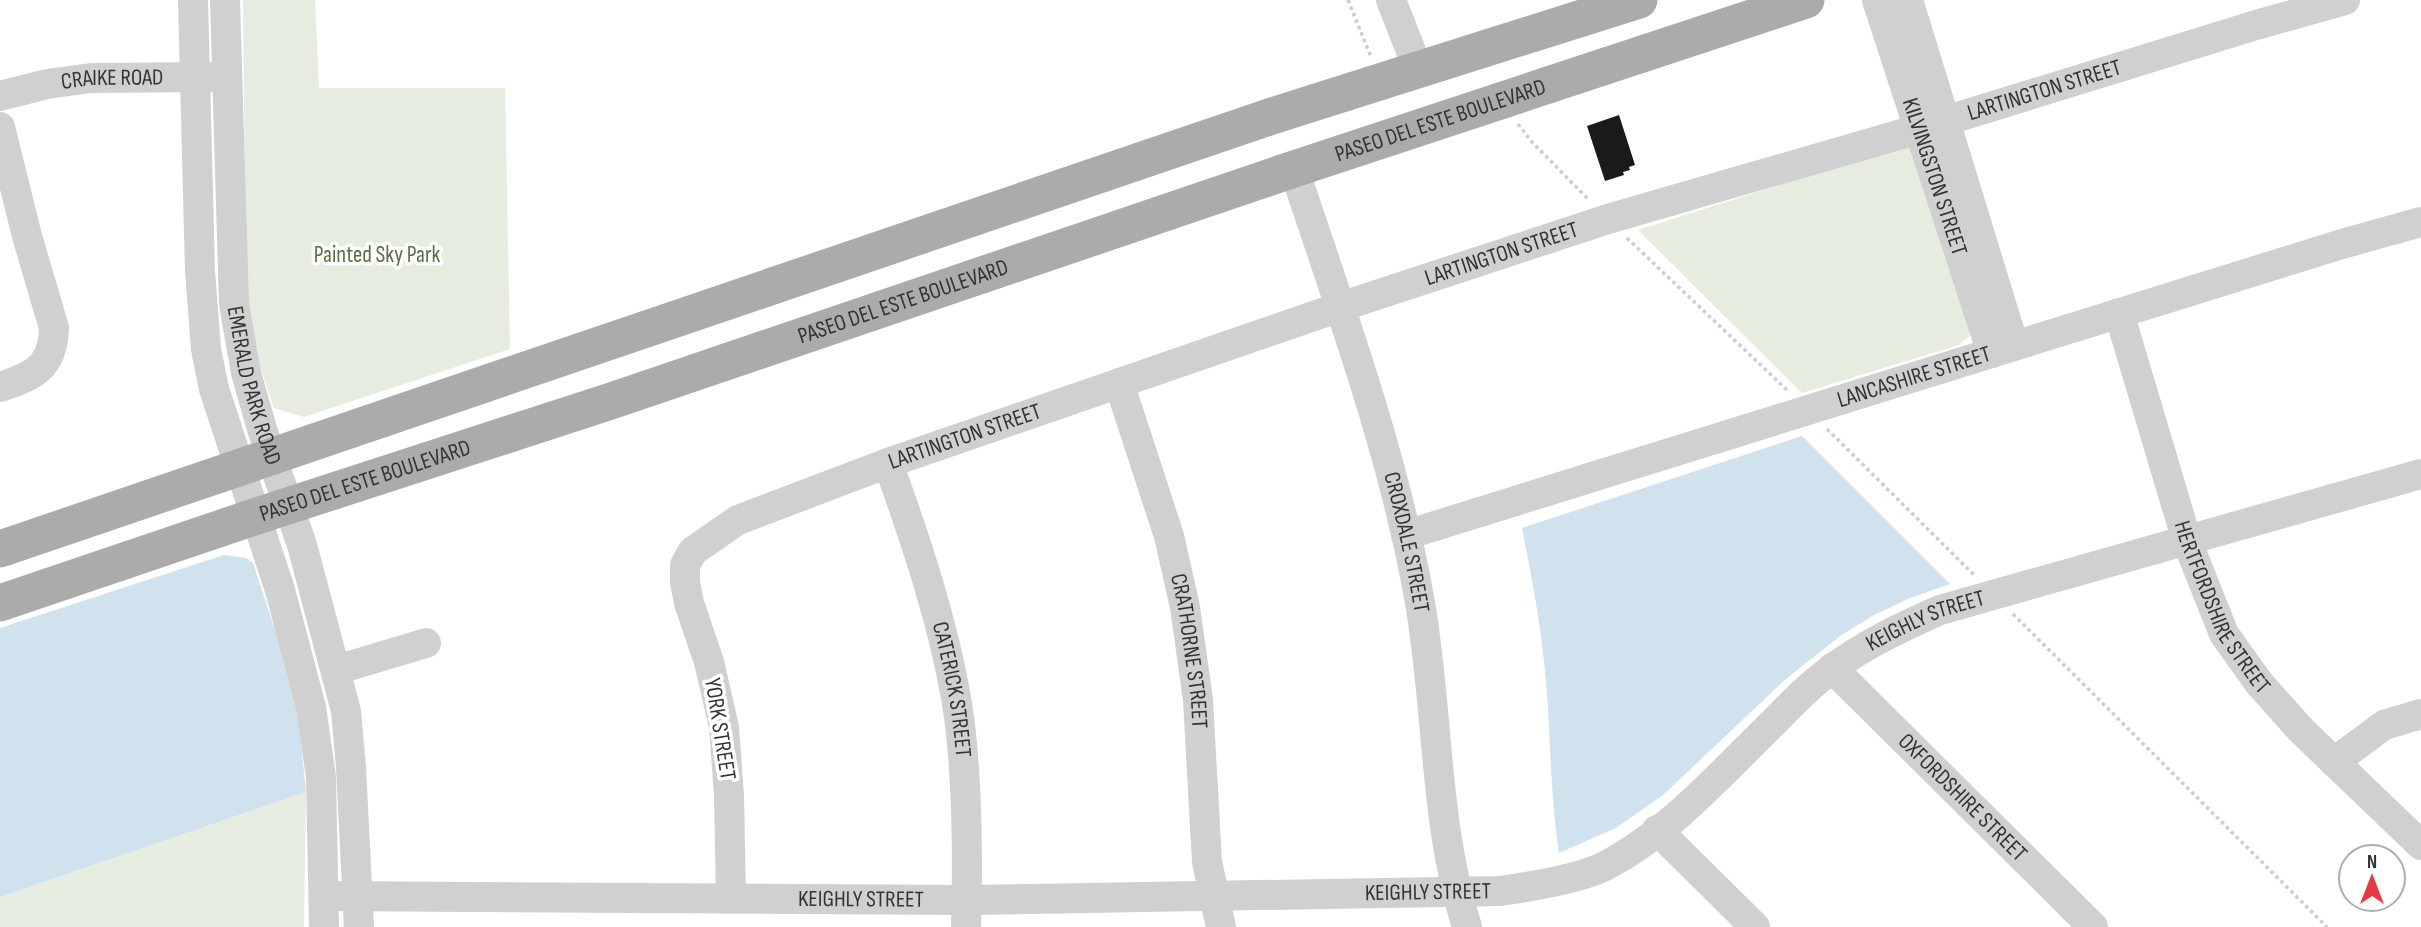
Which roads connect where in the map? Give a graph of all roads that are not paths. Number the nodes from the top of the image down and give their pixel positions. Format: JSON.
{"nodes":[{"id":1,"x":193,"y":0,"type":"edge"},
{"id":2,"x":225,"y":0,"type":"edge"},
{"id":3,"x":1391,"y":0,"type":"edge"},
{"id":4,"x":1639,"y":0,"type":"edge"},
{"id":5,"x":1806,"y":0,"type":"edge"},
{"id":6,"x":1877,"y":0,"type":"edge"},
{"id":7,"x":1908,"y":0,"type":"edge"},
{"id":8,"x":2344,"y":0,"type":"edge"},
{"id":9,"x":1418,"y":69,"type":"junction"},
{"id":10,"x":195,"y":77,"type":"junction"},
{"id":11,"x":226,"y":77,"type":"junction"},
{"id":12,"x":0,"y":96,"type":"edge"},
{"id":13,"x":1932,"y":125,"type":"junction"},
{"id":14,"x":0,"y":127,"type":"edge"},
{"id":15,"x":1294,"y":169,"type":"junction"},
{"id":16,"x":2421,"y":222,"type":"edge"},
{"id":17,"x":1340,"y":307,"type":"junction"},
{"id":18,"x":2119,"y":313,"type":"junction"},
{"id":19,"x":2003,"y":349,"type":"junction"},
{"id":20,"x":1119,"y":383,"type":"junction"},
{"id":21,"x":0,"y":387,"type":"edge"},
{"id":22,"x":256,"y":461,"type":"junction"},
{"id":23,"x":888,"y":463,"type":"junction"},
{"id":24,"x":2421,"y":474,"type":"edge"},
{"id":25,"x":272,"y":511,"type":"junction"},
{"id":26,"x":1406,"y":535,"type":"junction"},
{"id":27,"x":2187,"y":541,"type":"junction"},
{"id":28,"x":0,"y":549,"type":"edge"},
{"id":29,"x":685,"y":565,"type":"joint"},
{"id":30,"x":0,"y":603,"type":"edge"},
{"id":31,"x":426,"y":643,"type":"dead end"},
{"id":32,"x":1832,"y":668,"type":"junction"},
{"id":33,"x":336,"y":670,"type":"junction"},
{"id":34,"x":2421,"y":714,"type":"edge"},
{"id":35,"x":2334,"y":762,"type":"junction"},
{"id":36,"x":1657,"y":830,"type":"junction"},
{"id":37,"x":2421,"y":845,"type":"edge"},
{"id":38,"x":1457,"y":891,"type":"junction"},
{"id":39,"x":324,"y":895,"type":"junction"},
{"id":40,"x":359,"y":895,"type":"junction"},
{"id":41,"x":1215,"y":895,"type":"junction"},
{"id":42,"x":731,"y":898,"type":"junction"},
{"id":43,"x":967,"y":913,"type":"edge"},
{"id":44,"x":324,"y":927,"type":"edge"},
{"id":45,"x":359,"y":927,"type":"edge"},
{"id":46,"x":1221,"y":927,"type":"edge"},
{"id":47,"x":1467,"y":927,"type":"edge"},
{"id":48,"x":1755,"y":927,"type":"edge"},
{"id":49,"x":2093,"y":927,"type":"edge"}],
"edges":[{"from":1,"to":10,"type":"street"},
{"from":2,"to":11,"type":"street","name":"EMERALD PARK ROAD"},
{"from":3,"to":9,"type":"street"},
{"from":4,"to":9,"type":"main road"},
{"from":5,"to":15,"type":"main road","name":"PASEO DEL ESTE BOULEVARD"},
{"from":6,"to":13,"type":"street","name":"KILVINGSTON STREET"},
{"from":7,"to":13,"type":"street","name":"KILVINGSTON STREET"},
{"from":8,"to":13,"type":"street","name":"LARTINGTON STREET"},
{"from":9,"to":22,"type":"main road"},
{"from":10,"to":11,"type":"street","name":"CRAIKE ROAD"},
{"from":10,"to":12,"type":"street","name":"CRAIKE ROAD"},
{"from":10,"to":22,"type":"street"},
{"from":11,"to":22,"type":"street","name":"EMERALD PARK ROAD"},
{"from":13,"to":17,"type":"street","name":"LARTINGTON STREET"},
{"from":13,"to":19,"type":"street","name":"KILVINGSTON STREET"},
{"from":14,"to":21,"type":"street"},
{"from":15,"to":17,"type":"street","name":"CROXDALE STREET"},
{"from":15,"to":25,"type":"main road","name":"PASEO DEL ESTE BOULEVARD"},
{"from":16,"to":18,"type":"street","name":"LANCASHIRE STREET"},
{"from":17,"to":20,"type":"street","name":"LARTINGTON STREET"},
{"from":17,"to":26,"type":"street","name":"CROXDALE STREET"},
{"from":18,"to":19,"type":"street","name":"LANCASHIRE STREET"},
{"from":18,"to":27,"type":"street","name":"HERTFORDSHIRE STREET"},
{"from":19,"to":26,"type":"street","name":"LANCASHIRE STREET"},
{"from":20,"to":23,"type":"street","name":"LARTINGTON STREET"},
{"from":20,"to":41,"type":"street","name":"CRATHORNE STREET"},
{"from":22,"to":25,"type":"street","name":"EMERALD PARK ROAD"},
{"from":22,"to":28,"type":"main road"},
{"from":23,"to":29,"type":"street","name":"LARTINGTON STREET"},
{"from":23,"to":43,"type":"street","name":"CATERICK STREET"},
{"from":24,"to":27,"type":"street","name":"KEIGHLY STREET"},
{"from":25,"to":30,"type":"main road","name":"PASEO DEL ESTE BOULEVARD"},
{"from":25,"to":33,"type":"street","name":"EMERALD PARK ROAD"},
{"from":25,"to":39,"type":"street","name":"EMERALD PARK ROAD"},
{"from":26,"to":38,"type":"street","name":"CROXDALE STREET"},
{"from":27,"to":32,"type":"street","name":"KEIGHLY STREET"},
{"from":27,"to":35,"type":"street","name":"HERTFORDSHIRE STREET"},
{"from":29,"to":42,"type":"street","name":"YORK STREET"},
{"from":31,"to":33,"type":"street"},
{"from":32,"to":36,"type":"street","name":"KEIGHLY STREET"},
{"from":32,"to":49,"type":"street","name":"OXFORDSHIRE STREET"},
{"from":33,"to":40,"type":"street","name":"EMERALD PARK ROAD"},
{"from":34,"to":35,"type":"street"},
{"from":35,"to":37,"type":"street","name":"HERTFORDSHIRE STREET"},
{"from":36,"to":38,"type":"street","name":"KEIGHLY STREET"},
{"from":36,"to":48,"type":"street"},
{"from":38,"to":41,"type":"street","name":"KEIGHLY STREET"},
{"from":38,"to":47,"type":"street","name":"CROXDALE STREET"},
{"from":39,"to":40,"type":"street","name":"KEIGHLY STREET"},
{"from":39,"to":44,"type":"street","name":"EMERALD PARK ROAD"},
{"from":40,"to":42,"type":"street","name":"KEIGHLY STREET"},
{"from":40,"to":45,"type":"street","name":"EMERALD PARK ROAD"},
{"from":41,"to":43,"type":"street","name":"KEIGHLY STREET"},
{"from":41,"to":46,"type":"street","name":"CRATHORNE STREET"},
{"from":42,"to":43,"type":"street","name":"KEIGHLY STREET"}]}
